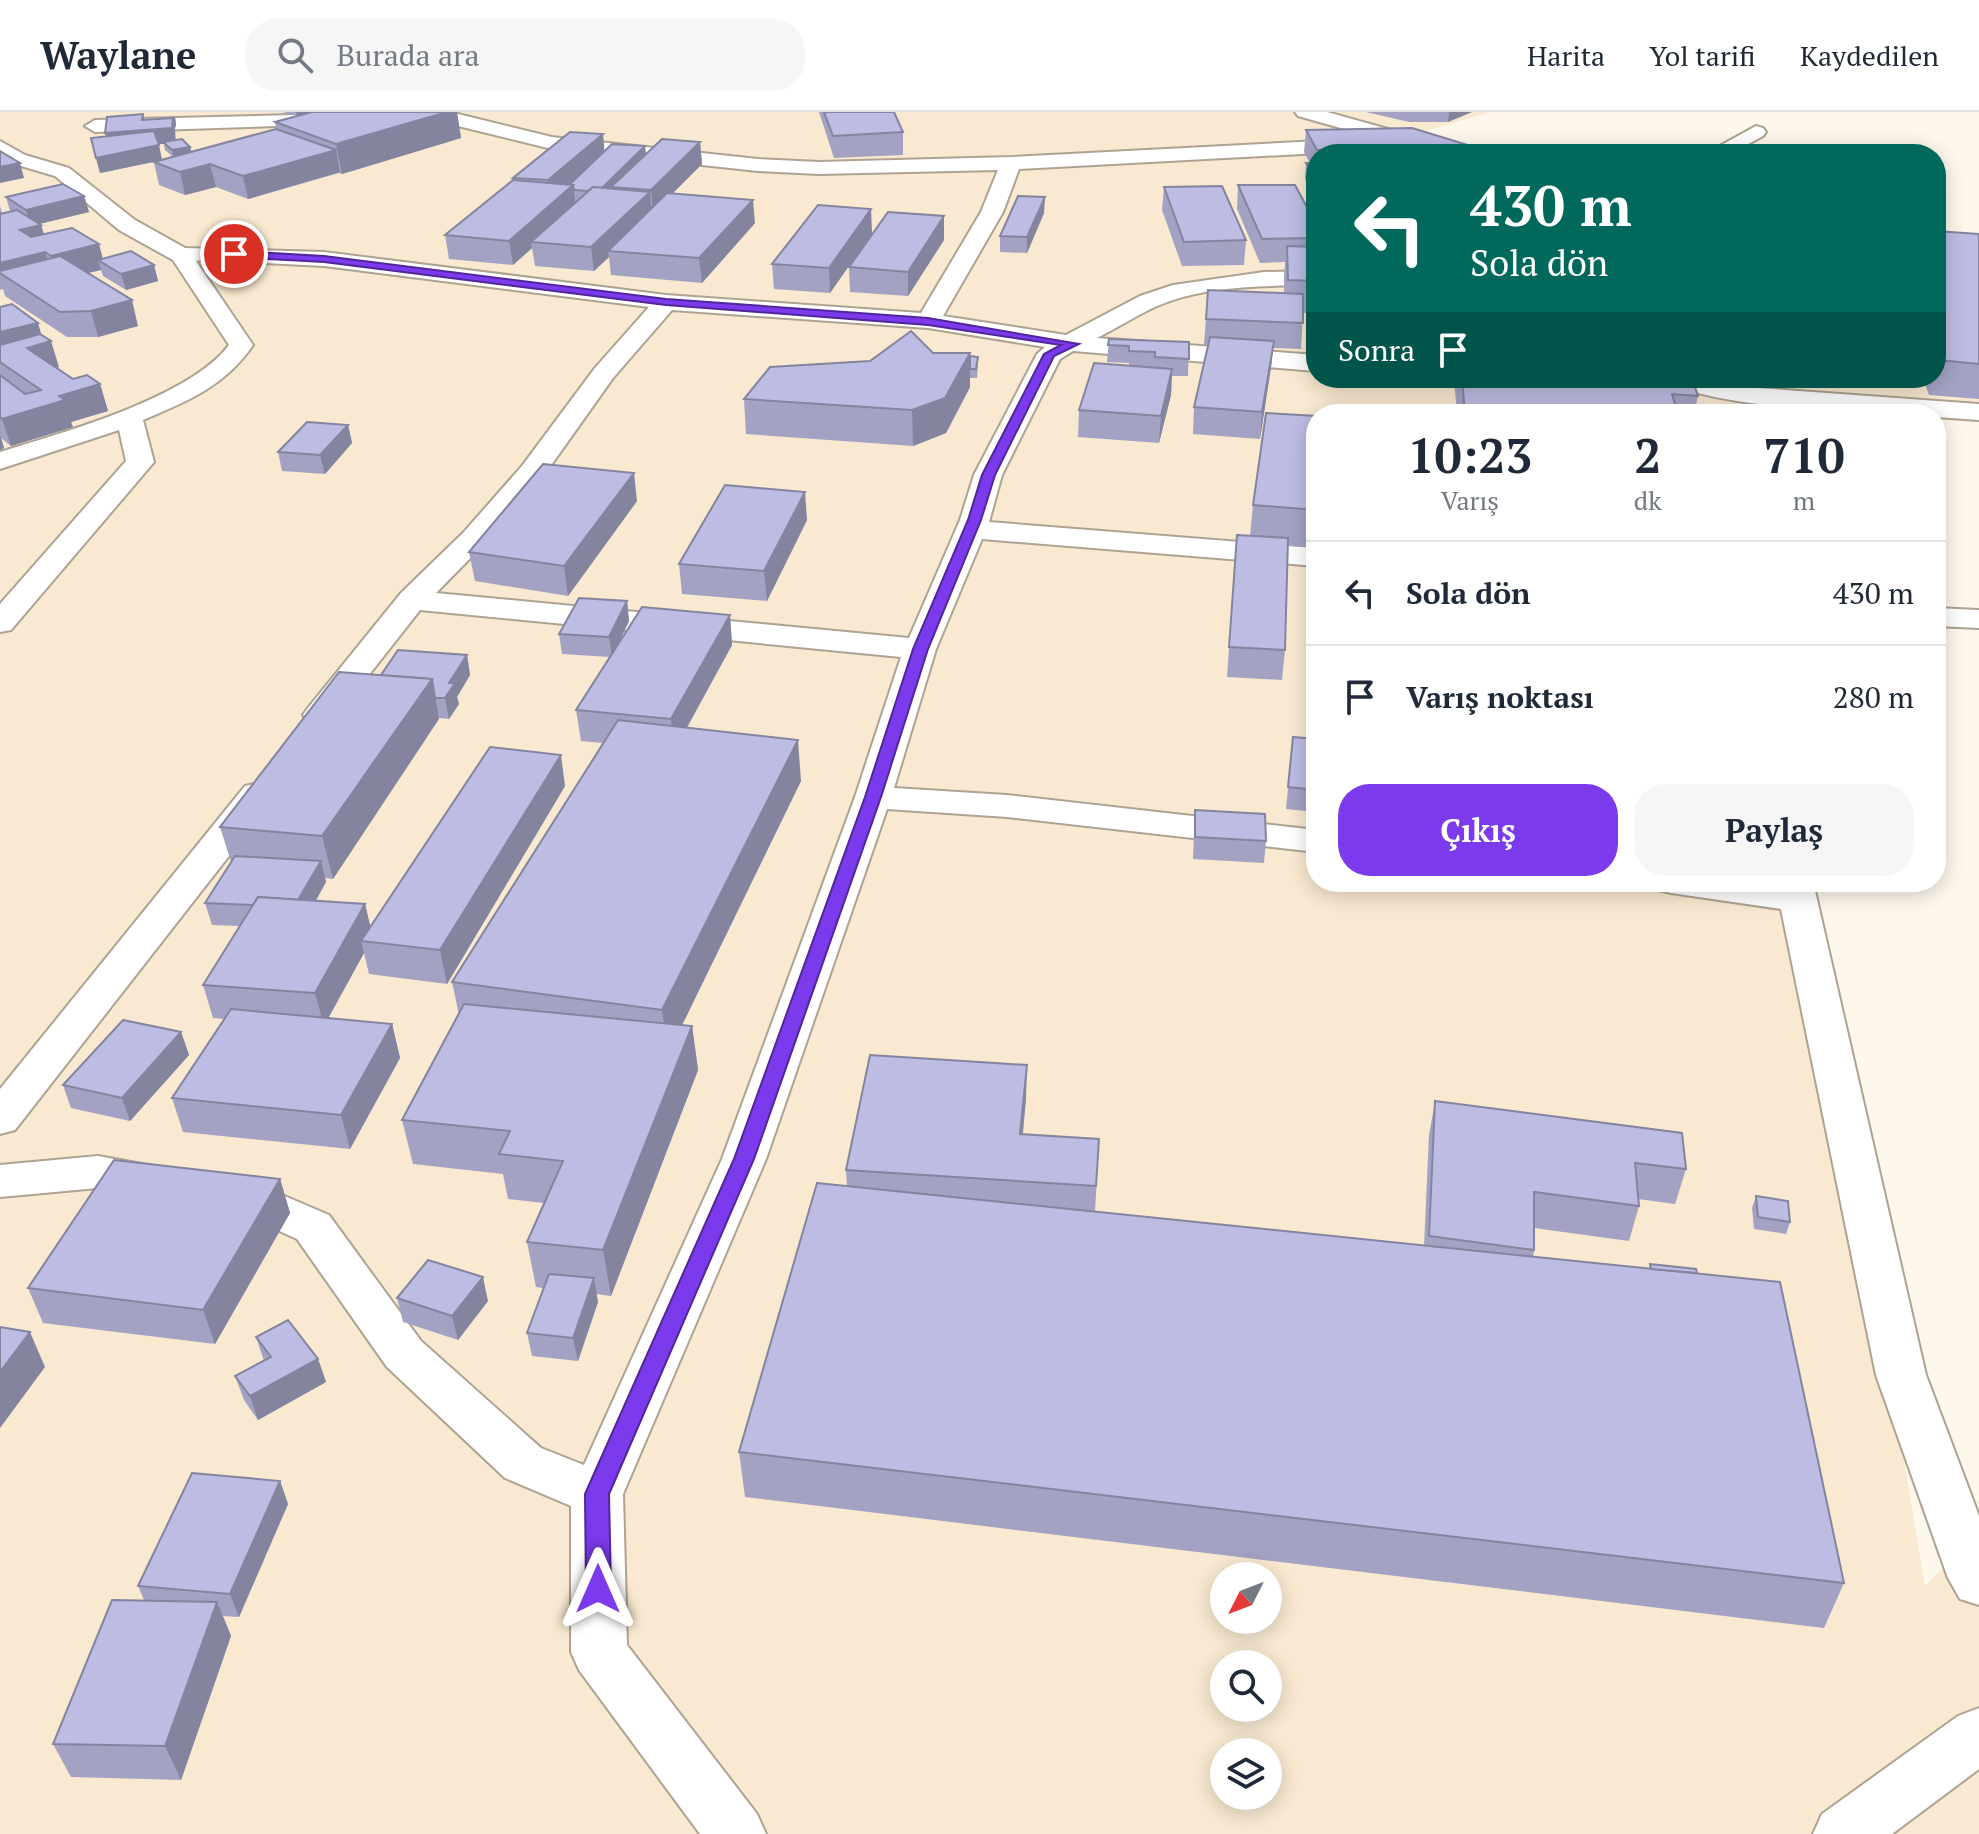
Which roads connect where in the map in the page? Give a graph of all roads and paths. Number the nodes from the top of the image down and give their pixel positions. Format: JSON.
{"nodes":[{"id":1,"x":477,"y":112,"type":"edge"},
{"id":2,"x":1305,"y":112,"type":"edge"},
{"id":3,"x":383,"y":118,"type":"edge"},
{"id":4,"x":103,"y":119,"type":"edge"},
{"id":5,"x":351,"y":119,"type":"edge"},
{"id":6,"x":454,"y":119,"type":"junction"},
{"id":7,"x":1756,"y":132,"type":"dead end"},
{"id":8,"x":1404,"y":142,"type":"junction"},
{"id":9,"x":1367,"y":144,"type":"edge"},
{"id":10,"x":1413,"y":144,"type":"edge"},
{"id":11,"x":1734,"y":144,"type":"edge"},
{"id":12,"x":0,"y":147,"type":"edge"},
{"id":13,"x":1306,"y":147,"type":"edge"},
{"id":14,"x":70,"y":158,"type":"junction"},
{"id":15,"x":1011,"y":163,"type":"junction"},
{"id":16,"x":181,"y":255,"type":"junction"},
{"id":17,"x":1306,"y":278,"type":"edge"},
{"id":18,"x":666,"y":302,"type":"junction"},
{"id":19,"x":928,"y":321,"type":"junction"},
{"id":20,"x":1074,"y":344,"type":"junction"},
{"id":21,"x":1306,"y":362,"type":"edge"},
{"id":22,"x":1664,"y":388,"type":"edge"},
{"id":23,"x":1696,"y":388,"type":"edge"},
{"id":24,"x":1753,"y":388,"type":"edge"},
{"id":25,"x":1765,"y":388,"type":"edge"},
{"id":26,"x":1716,"y":402,"type":"edge"},
{"id":27,"x":1908,"y":404,"type":"edge"},
{"id":28,"x":1946,"y":408,"type":"edge"},
{"id":29,"x":1979,"y":412,"type":"edge"},
{"id":30,"x":129,"y":417,"type":"junction"},
{"id":31,"x":0,"y":461,"type":"edge"},
{"id":32,"x":972,"y":529,"type":"junction"},
{"id":33,"x":1306,"y":556,"type":"edge"},
{"id":34,"x":412,"y":600,"type":"junction"},
{"id":35,"x":1946,"y":617,"type":"edge"},
{"id":36,"x":1979,"y":619,"type":"edge"},
{"id":37,"x":0,"y":623,"type":"edge"},
{"id":38,"x":920,"y":649,"type":"junction"},
{"id":39,"x":304,"y":736,"type":"edge"},
{"id":40,"x":275,"y":773,"type":"edge"},
{"id":41,"x":873,"y":797,"type":"junction"},
{"id":42,"x":1306,"y":840,"type":"edge"},
{"id":43,"x":1796,"y":892,"type":"edge"},
{"id":44,"x":0,"y":1119,"type":"edge"},
{"id":45,"x":0,"y":1181,"type":"edge"},
{"id":46,"x":597,"y":1494,"type":"junction"},
{"id":47,"x":1979,"y":1582,"type":"edge"},
{"id":48,"x":1979,"y":1735,"type":"edge"},
{"id":49,"x":736,"y":1834,"type":"edge"},
{"id":50,"x":1843,"y":1834,"type":"edge"}],
"edges":[{"from":1,"to":6,"type":"street"},
{"from":2,"to":8,"type":"street"},
{"from":3,"to":6,"type":"street"},
{"from":4,"to":5,"type":"street"},
{"from":4,"to":14,"type":"street"},
{"from":6,"to":15,"type":"street"},
{"from":7,"to":11,"type":"street"},
{"from":8,"to":9,"type":"street"},
{"from":8,"to":10,"type":"street"},
{"from":12,"to":14,"type":"street"},
{"from":13,"to":15,"type":"street"},
{"from":14,"to":16,"type":"street"},
{"from":15,"to":19,"type":"street"},
{"from":16,"to":18,"type":"street"},
{"from":16,"to":30,"type":"street"},
{"from":17,"to":20,"type":"street"},
{"from":18,"to":19,"type":"street"},
{"from":18,"to":34,"type":"street"},
{"from":19,"to":20,"type":"street"},
{"from":20,"to":21,"type":"street"},
{"from":20,"to":32,"type":"street"},
{"from":22,"to":26,"type":"street"},
{"from":23,"to":26,"type":"street"},
{"from":24,"to":26,"type":"street"},
{"from":25,"to":27,"type":"street"},
{"from":28,"to":29,"type":"street"},
{"from":30,"to":31,"type":"street"},
{"from":30,"to":37,"type":"street"},
{"from":32,"to":33,"type":"street"},
{"from":32,"to":38,"type":"street"},
{"from":34,"to":38,"type":"street"},
{"from":34,"to":39,"type":"street"},
{"from":35,"to":36,"type":"street"},
{"from":38,"to":41,"type":"street"},
{"from":40,"to":44,"type":"street"},
{"from":41,"to":42,"type":"street"},
{"from":41,"to":46,"type":"street"},
{"from":43,"to":47,"type":"street"},
{"from":45,"to":46,"type":"street"},
{"from":46,"to":49,"type":"street"},
{"from":48,"to":50,"type":"street"}]}
